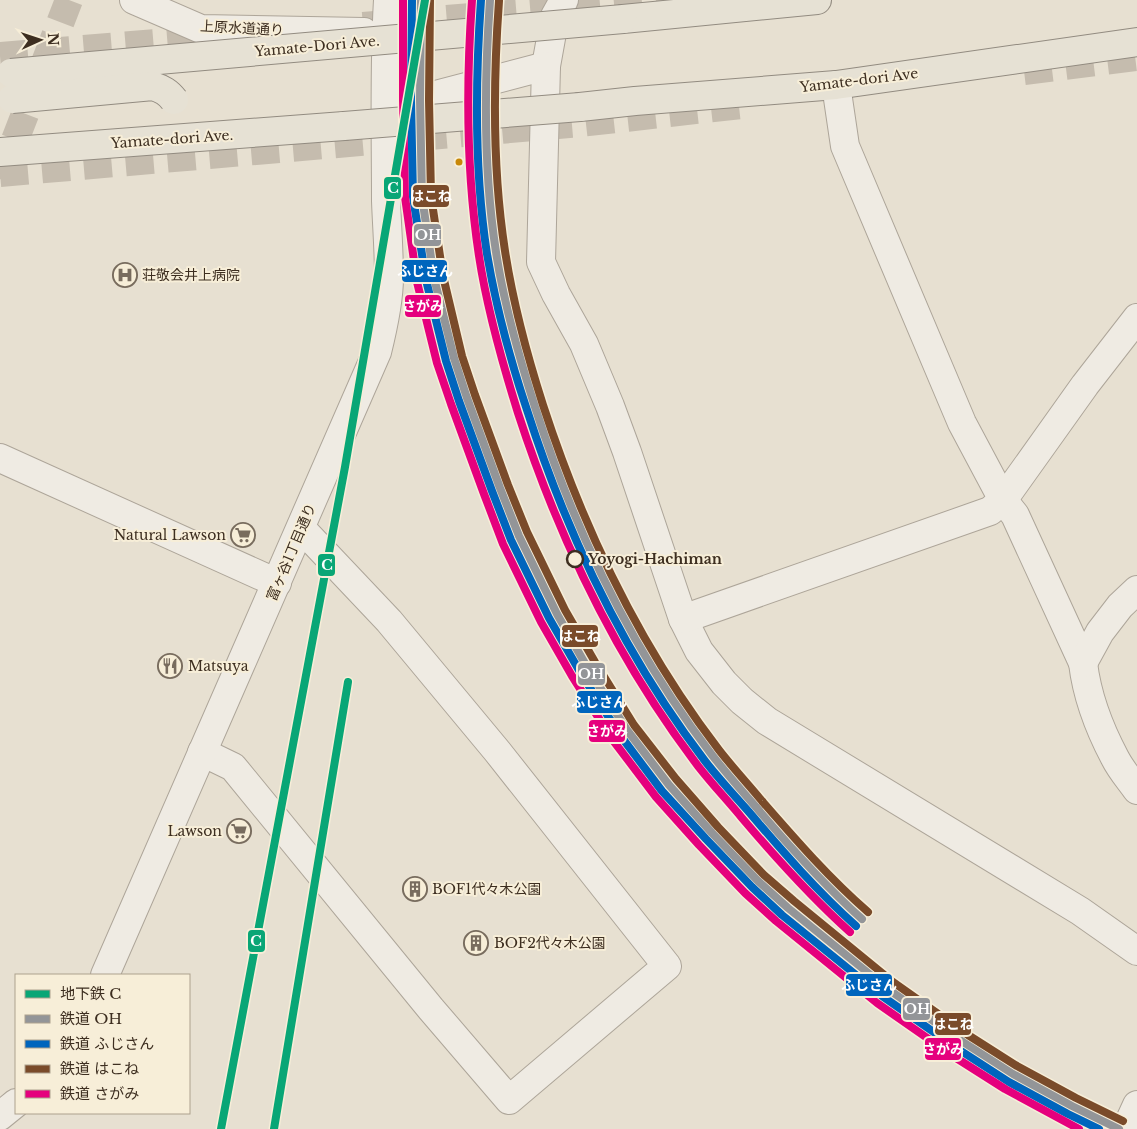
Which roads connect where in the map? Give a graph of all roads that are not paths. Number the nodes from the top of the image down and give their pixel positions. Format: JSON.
{"nodes":[{"id":1,"x":134,"y":0,"type":"edge"},
{"id":2,"x":388,"y":0,"type":"edge"},
{"id":3,"x":564,"y":0,"type":"edge"},
{"id":4,"x":817,"y":0,"type":"edge"},
{"id":5,"x":386,"y":32,"type":"junction"},
{"id":6,"x":1137,"y":42,"type":"edge"},
{"id":7,"x":546,"y":66,"type":"junction"},
{"id":8,"x":836,"y":85,"type":"junction"},
{"id":9,"x":6,"y":86,"type":"edge"},
{"id":10,"x":386,"y":108,"type":"junction"},
{"id":11,"x":344,"y":126,"type":"joint"},
{"id":12,"x":164,"y":139,"type":"junction"},
{"id":13,"x":0,"y":152,"type":"edge"},
{"id":14,"x":1137,"y":318,"type":"edge"},
{"id":15,"x":0,"y":458,"type":"edge"},
{"id":16,"x":1003,"y":500,"type":"junction"},
{"id":17,"x":301,"y":528,"type":"junction"},
{"id":18,"x":277,"y":583,"type":"junction"},
{"id":19,"x":1137,"y":590,"type":"edge"},
{"id":20,"x":683,"y":619,"type":"junction"},
{"id":21,"x":1083,"y":662,"type":"junction"},
{"id":22,"x":202,"y":752,"type":"junction"},
{"id":23,"x":1137,"y":790,"type":"edge"},
{"id":24,"x":1137,"y":950,"type":"edge"},
{"id":25,"x":105,"y":974,"type":"edge"},
{"id":26,"x":15,"y":1104,"type":"edge"},
{"id":27,"x":1137,"y":1105,"type":"edge"},
{"id":28,"x":0,"y":1116,"type":"edge"},
{"id":29,"x":1126,"y":1129,"type":"edge"}],
"edges":[{"from":1,"to":5,"type":"street","name":"上原水道通り"},
{"from":2,"to":5,"type":"street","name":"富ヶ谷1丁目通り"},
{"from":3,"to":7,"type":"street"},
{"from":4,"to":9,"type":"main road","name":"Yamate-Dori Ave.","bridge":true},
{"from":5,"to":10,"type":"street","name":"富ヶ谷1丁目通り"},
{"from":6,"to":8,"type":"main road","name":"Yamate-dori Ave"},
{"from":7,"to":10,"type":"street"},
{"from":7,"to":20,"type":"street"},
{"from":8,"to":11,"type":"main road","name":"Yamate-dori Ave","bridge":true},
{"from":8,"to":16,"type":"street"},
{"from":9,"to":12,"type":"main road","bridge":true},
{"from":10,"to":17,"type":"street","name":"富ヶ谷1丁目通り"},
{"from":11,"to":12,"type":"main road","name":"Yamate-dori Ave."},
{"from":12,"to":13,"type":"main road","name":"Yamate-dori Ave."},
{"from":14,"to":16,"type":"street"},
{"from":15,"to":18,"type":"street"},
{"from":16,"to":20,"type":"street"},
{"from":16,"to":21,"type":"street"},
{"from":17,"to":18,"type":"street","name":"富ヶ谷1丁目通り"},
{"from":17,"to":22,"type":"street"},
{"from":18,"to":22,"type":"street","name":"富ヶ谷1丁目通り"},
{"from":19,"to":21,"type":"street"},
{"from":20,"to":24,"type":"street"},
{"from":21,"to":23,"type":"street"},
{"from":22,"to":25,"type":"street","name":"富ヶ谷1丁目通り"},
{"from":26,"to":28,"type":"street"},
{"from":27,"to":29,"type":"street"}]}
